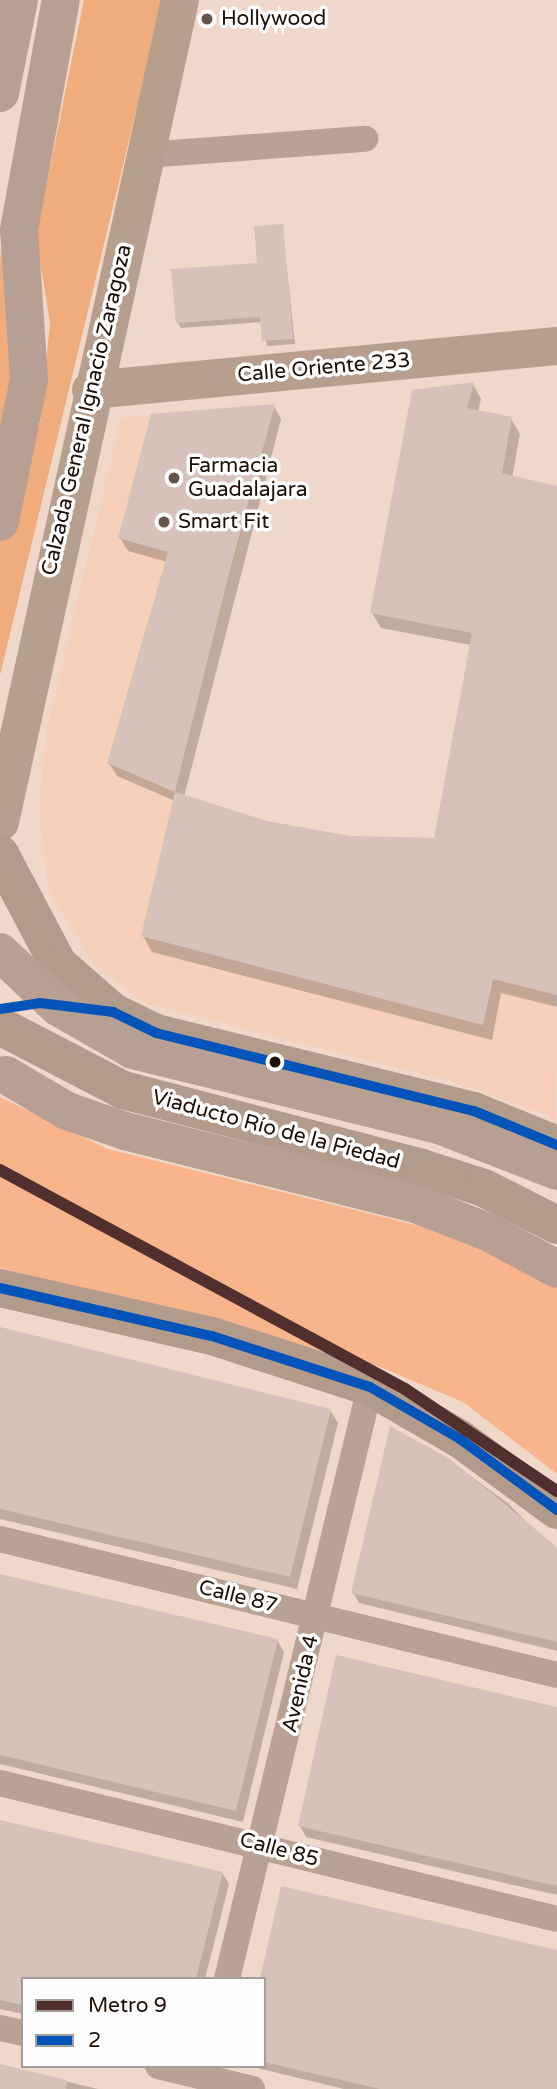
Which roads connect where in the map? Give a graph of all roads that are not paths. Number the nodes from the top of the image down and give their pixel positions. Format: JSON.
{"nodes":[{"id":1,"x":19,"y":0,"type":"edge"},
{"id":2,"x":61,"y":0,"type":"edge"},
{"id":3,"x":180,"y":0,"type":"edge"},
{"id":4,"x":0,"y":93,"type":"edge"},
{"id":5,"x":365,"y":139,"type":"dead end"},
{"id":6,"x":145,"y":155,"type":"junction"},
{"id":7,"x":557,"y":346,"type":"edge"},
{"id":8,"x":92,"y":390,"type":"junction"},
{"id":9,"x":0,"y":522,"type":"edge"},
{"id":10,"x":0,"y":822,"type":"edge"},
{"id":11,"x":0,"y":854,"type":"edge"},
{"id":12,"x":0,"y":952,"type":"edge"},
{"id":13,"x":0,"y":1009,"type":"edge"},
{"id":14,"x":113,"y":1012,"type":"junction"},
{"id":15,"x":0,"y":1026,"type":"edge"},
{"id":16,"x":6,"y":1075,"type":"dead end"},
{"id":17,"x":557,"y":1145,"type":"edge"},
{"id":18,"x":557,"y":1171,"type":"edge"},
{"id":19,"x":557,"y":1225,"type":"edge"},
{"id":20,"x":557,"y":1269,"type":"edge"},
{"id":21,"x":0,"y":1288,"type":"edge"},
{"id":22,"x":370,"y":1387,"type":"junction"},
{"id":23,"x":557,"y":1510,"type":"edge"},
{"id":24,"x":0,"y":1539,"type":"edge"},
{"id":25,"x":317,"y":1616,"type":"junction"},
{"id":26,"x":557,"y":1675,"type":"edge"},
{"id":27,"x":0,"y":1783,"type":"edge"},
{"id":28,"x":261,"y":1846,"type":"junction"},
{"id":29,"x":557,"y":1919,"type":"edge"},
{"id":30,"x":227,"y":1977,"type":"edge"},
{"id":31,"x":0,"y":2028,"type":"edge"},
{"id":32,"x":21,"y":2033,"type":"edge"},
{"id":33,"x":166,"y":2068,"type":"edge"},
{"id":34,"x":203,"y":2077,"type":"edge"},
{"id":35,"x":251,"y":2089,"type":"edge"}],
"edges":[{"from":1,"to":4,"type":"highway"},
{"from":2,"to":9,"type":"highway"},
{"from":3,"to":6,"type":"main road","name":"Calzada General Ignacio Zaragoza"},
{"from":5,"to":6,"type":"street"},
{"from":6,"to":8,"type":"main road","name":"Calzada General Ignacio Zaragoza"},
{"from":7,"to":8,"type":"main road","name":"Calle Oriente 233"},
{"from":8,"to":10,"type":"main road","name":"Calzada General Ignacio Zaragoza"},
{"from":11,"to":14,"type":"main road"},
{"from":12,"to":18,"type":"highway","bridge":true},
{"from":13,"to":14,"type":"main road"},
{"from":14,"to":17,"type":"main road"},
{"from":15,"to":19,"type":"main road","name":"Viaducto Río de la Piedad"},
{"from":16,"to":20,"type":"highway"},
{"from":21,"to":22,"type":"main road"},
{"from":22,"to":23,"type":"main road"},
{"from":22,"to":25,"type":"street","name":"Avenida 4"},
{"from":24,"to":25,"type":"street","name":"Calle 87"},
{"from":25,"to":26,"type":"street","name":"Calle 87"},
{"from":25,"to":28,"type":"street","name":"Avenida 4"},
{"from":27,"to":28,"type":"street","name":"Calle 85"},
{"from":28,"to":29,"type":"street","name":"Calle 85"},
{"from":28,"to":30,"type":"street","name":"Avenida 4"},
{"from":31,"to":32,"type":"street"},
{"from":33,"to":34,"type":"street"},
{"from":34,"to":35,"type":"street"}]}
